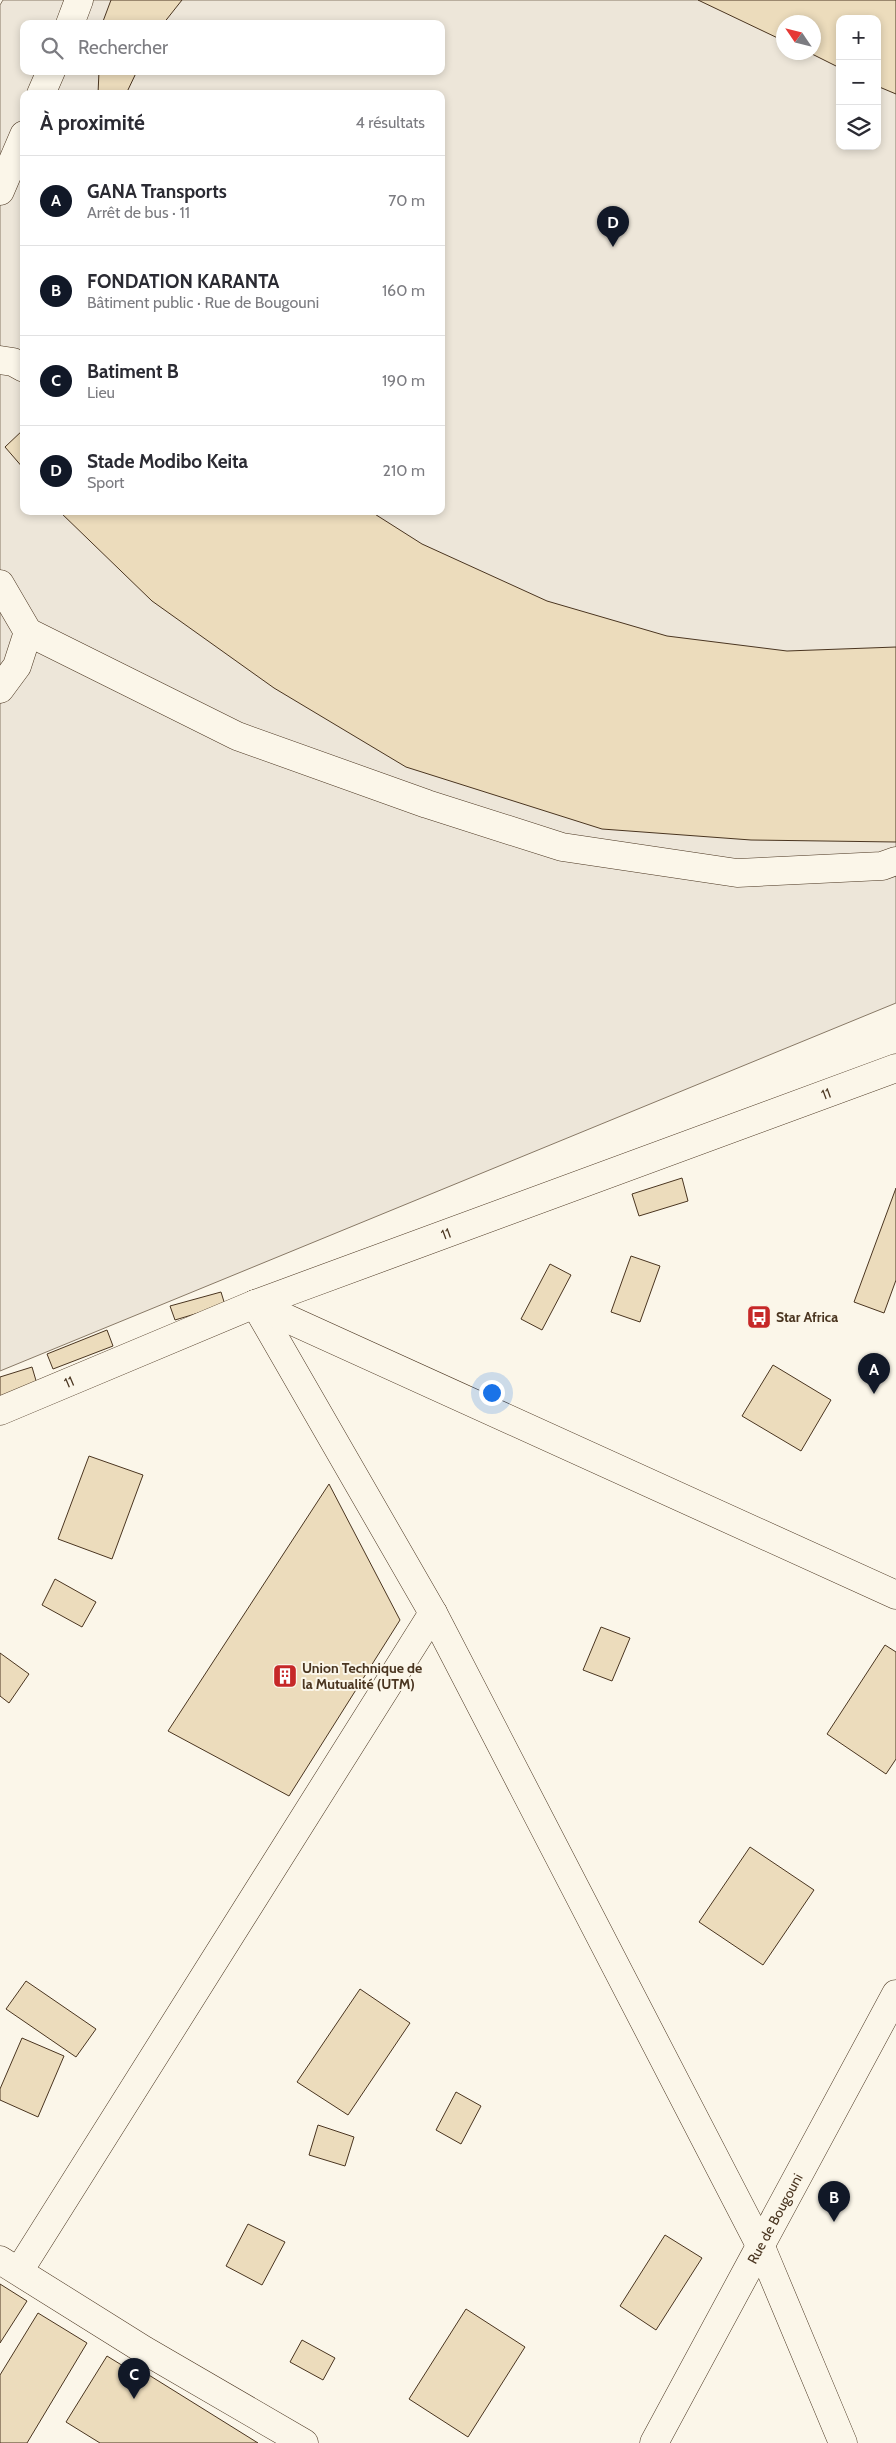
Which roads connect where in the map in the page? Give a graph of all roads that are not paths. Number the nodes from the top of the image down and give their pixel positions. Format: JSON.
{"nodes":[{"id":1,"x":79,"y":0,"type":"edge"},
{"id":2,"x":72,"y":20,"type":"edge"},
{"id":3,"x":49,"y":75,"type":"edge"},
{"id":4,"x":43,"y":90,"type":"edge"},
{"id":5,"x":20,"y":144,"type":"edge"},
{"id":6,"x":0,"y":190,"type":"edge"},
{"id":7,"x":0,"y":360,"type":"edge"},
{"id":8,"x":20,"y":366,"type":"edge"},
{"id":9,"x":0,"y":584,"type":"edge"},
{"id":10,"x":28,"y":632,"type":"junction"},
{"id":11,"x":0,"y":689,"type":"edge"},
{"id":12,"x":896,"y":862,"type":"edge"},
{"id":13,"x":896,"y":1068,"type":"edge"},
{"id":14,"x":255,"y":1304,"type":"junction"},
{"id":15,"x":0,"y":1411,"type":"edge"},
{"id":16,"x":896,"y":1595,"type":"edge"},
{"id":17,"x":433,"y":1613,"type":"junction"},
{"id":18,"x":896,"y":1994,"type":"edge"},
{"id":19,"x":761,"y":2247,"type":"junction"},
{"id":20,"x":10,"y":2265,"type":"edge"},
{"id":21,"x":304,"y":2443,"type":"edge"},
{"id":22,"x":654,"y":2443,"type":"edge"},
{"id":23,"x":843,"y":2443,"type":"edge"}],
"edges":[{"from":1,"to":2,"type":"street"},
{"from":3,"to":4,"type":"street"},
{"from":5,"to":6,"type":"street"},
{"from":7,"to":8,"type":"street"},
{"from":9,"to":10,"type":"street"},
{"from":10,"to":11,"type":"street"},
{"from":10,"to":12,"type":"street"},
{"from":13,"to":14,"type":"street","name":"11"},
{"from":14,"to":15,"type":"street","name":"11"},
{"from":14,"to":16,"type":"street"},
{"from":14,"to":17,"type":"street"},
{"from":17,"to":19,"type":"street"},
{"from":17,"to":20,"type":"street"},
{"from":18,"to":19,"type":"street","name":"Rue de Bougouni"},
{"from":19,"to":22,"type":"street","name":"Rue de Bougouni"},
{"from":19,"to":23,"type":"street"},
{"from":20,"to":21,"type":"street"}]}
